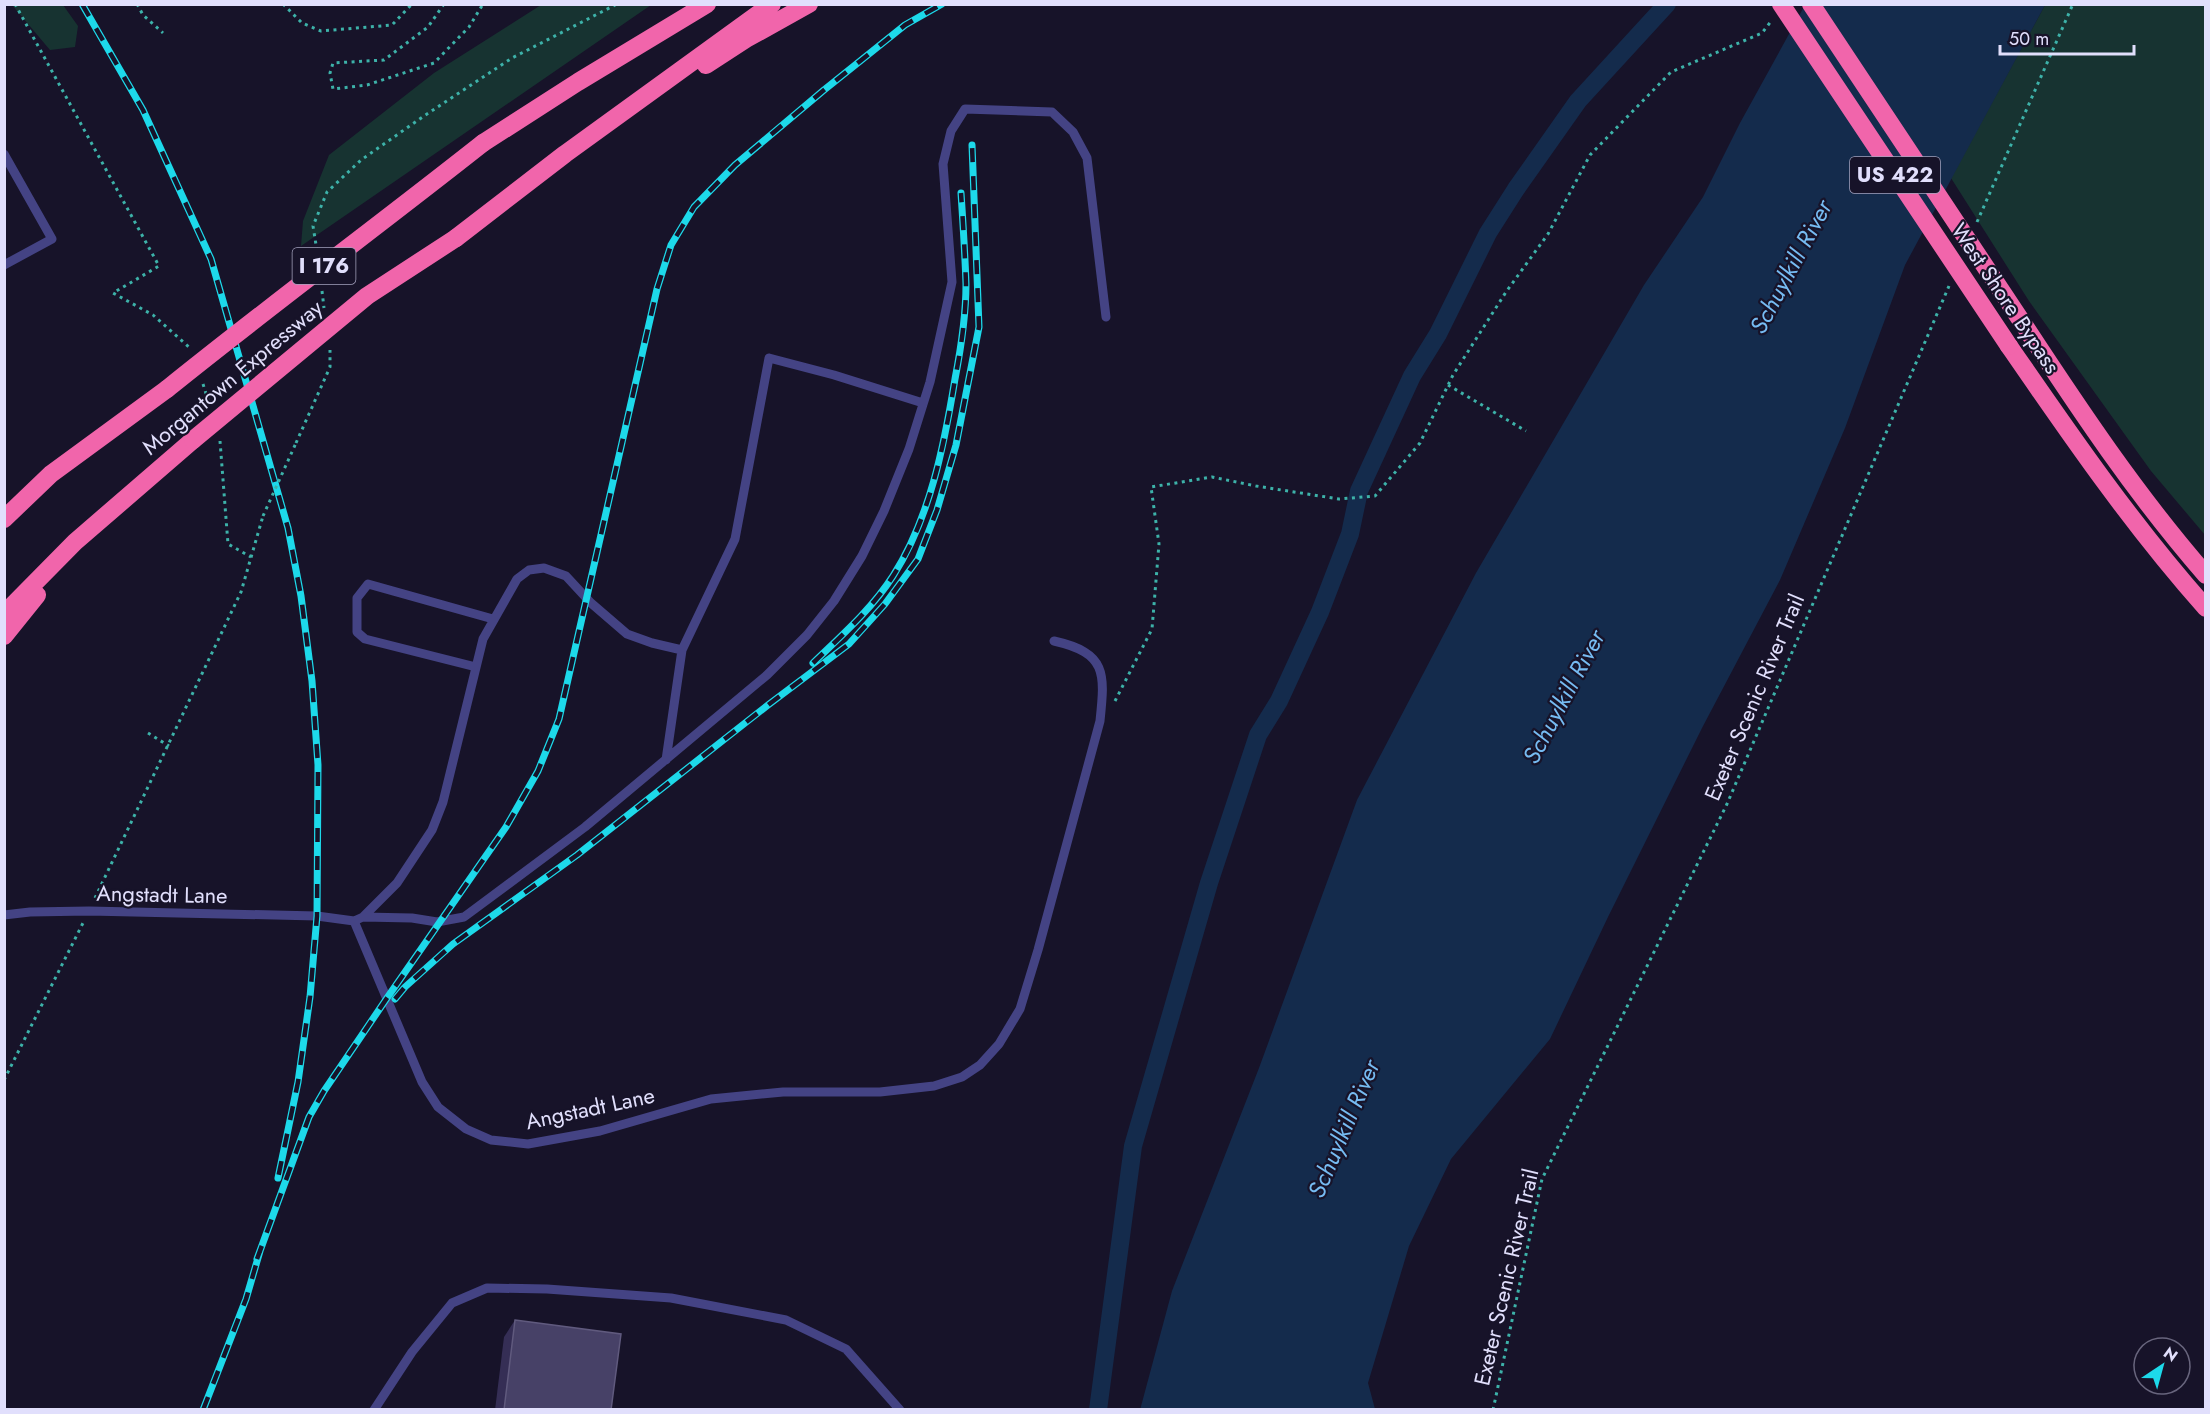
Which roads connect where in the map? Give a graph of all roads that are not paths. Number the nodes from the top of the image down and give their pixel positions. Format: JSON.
{"nodes":[{"id":1,"x":686,"y":4,"type":"edge"},
{"id":2,"x":707,"y":4,"type":"edge"},
{"id":3,"x":772,"y":4,"type":"edge"},
{"id":4,"x":809,"y":4,"type":"edge"},
{"id":5,"x":1811,"y":4,"type":"edge"},
{"id":6,"x":1777,"y":8,"type":"edge"},
{"id":7,"x":578,"y":82,"type":"junction"},
{"id":8,"x":4,"y":154,"type":"edge"},
{"id":9,"x":565,"y":154,"type":"junction"},
{"id":10,"x":4,"y":265,"type":"edge"},
{"id":11,"x":1106,"y":317,"type":"dead end"},
{"id":12,"x":923,"y":403,"type":"junction"},
{"id":13,"x":51,"y":474,"type":"junction"},
{"id":14,"x":4,"y":506,"type":"edge"},
{"id":15,"x":4,"y":519,"type":"edge"},
{"id":16,"x":75,"y":542,"type":"junction"},
{"id":17,"x":2205,"y":575,"type":"edge"},
{"id":18,"x":2205,"y":608,"type":"edge"},
{"id":19,"x":4,"y":614,"type":"edge"},
{"id":20,"x":494,"y":619,"type":"junction"},
{"id":21,"x":4,"y":636,"type":"edge"},
{"id":22,"x":1054,"y":641,"type":"dead end"},
{"id":23,"x":682,"y":650,"type":"junction"},
{"id":24,"x":476,"y":667,"type":"junction"},
{"id":25,"x":666,"y":760,"type":"junction"},
{"id":26,"x":4,"y":915,"type":"edge"},
{"id":27,"x":359,"y":919,"type":"junction"},
{"id":28,"x":374,"y":1410,"type":"edge"},
{"id":29,"x":900,"y":1410,"type":"edge"}],
"edges":[{"from":1,"to":7,"type":"highway"},
{"from":2,"to":7,"type":"highway"},
{"from":3,"to":9,"type":"highway"},
{"from":4,"to":9,"type":"highway"},
{"from":5,"to":17,"type":"highway","name":"West Shore Bypass","number":"US 422","bridge":true},
{"from":6,"to":18,"type":"highway","name":"West Shore Bypass","number":"US 422","bridge":true},
{"from":7,"to":13,"type":"highway","name":"Morgantown Expressway","number":"I 176","bridge":true},
{"from":8,"to":10,"type":"lane"},
{"from":9,"to":16,"type":"highway","name":"Morgantown Expressway","number":"I 176","bridge":true},
{"from":11,"to":12,"type":"lane"},
{"from":12,"to":23,"type":"lane"},
{"from":12,"to":25,"type":"lane"},
{"from":13,"to":14,"type":"highway"},
{"from":13,"to":15,"type":"highway","name":"Morgantown Expressway","number":"I 176"},
{"from":16,"to":19,"type":"highway","name":"Morgantown Expressway","number":"I 176"},
{"from":16,"to":21,"type":"highway"},
{"from":20,"to":23,"type":"lane"},
{"from":20,"to":24,"type":"lane"},
{"from":20,"to":24,"type":"lane"},
{"from":22,"to":27,"type":"lane","name":"Angstadt Lane"},
{"from":23,"to":25,"type":"lane"},
{"from":24,"to":27,"type":"lane"},
{"from":25,"to":27,"type":"lane"},
{"from":26,"to":27,"type":"lane","name":"Angstadt Lane"},
{"from":28,"to":29,"type":"lane"}]}
